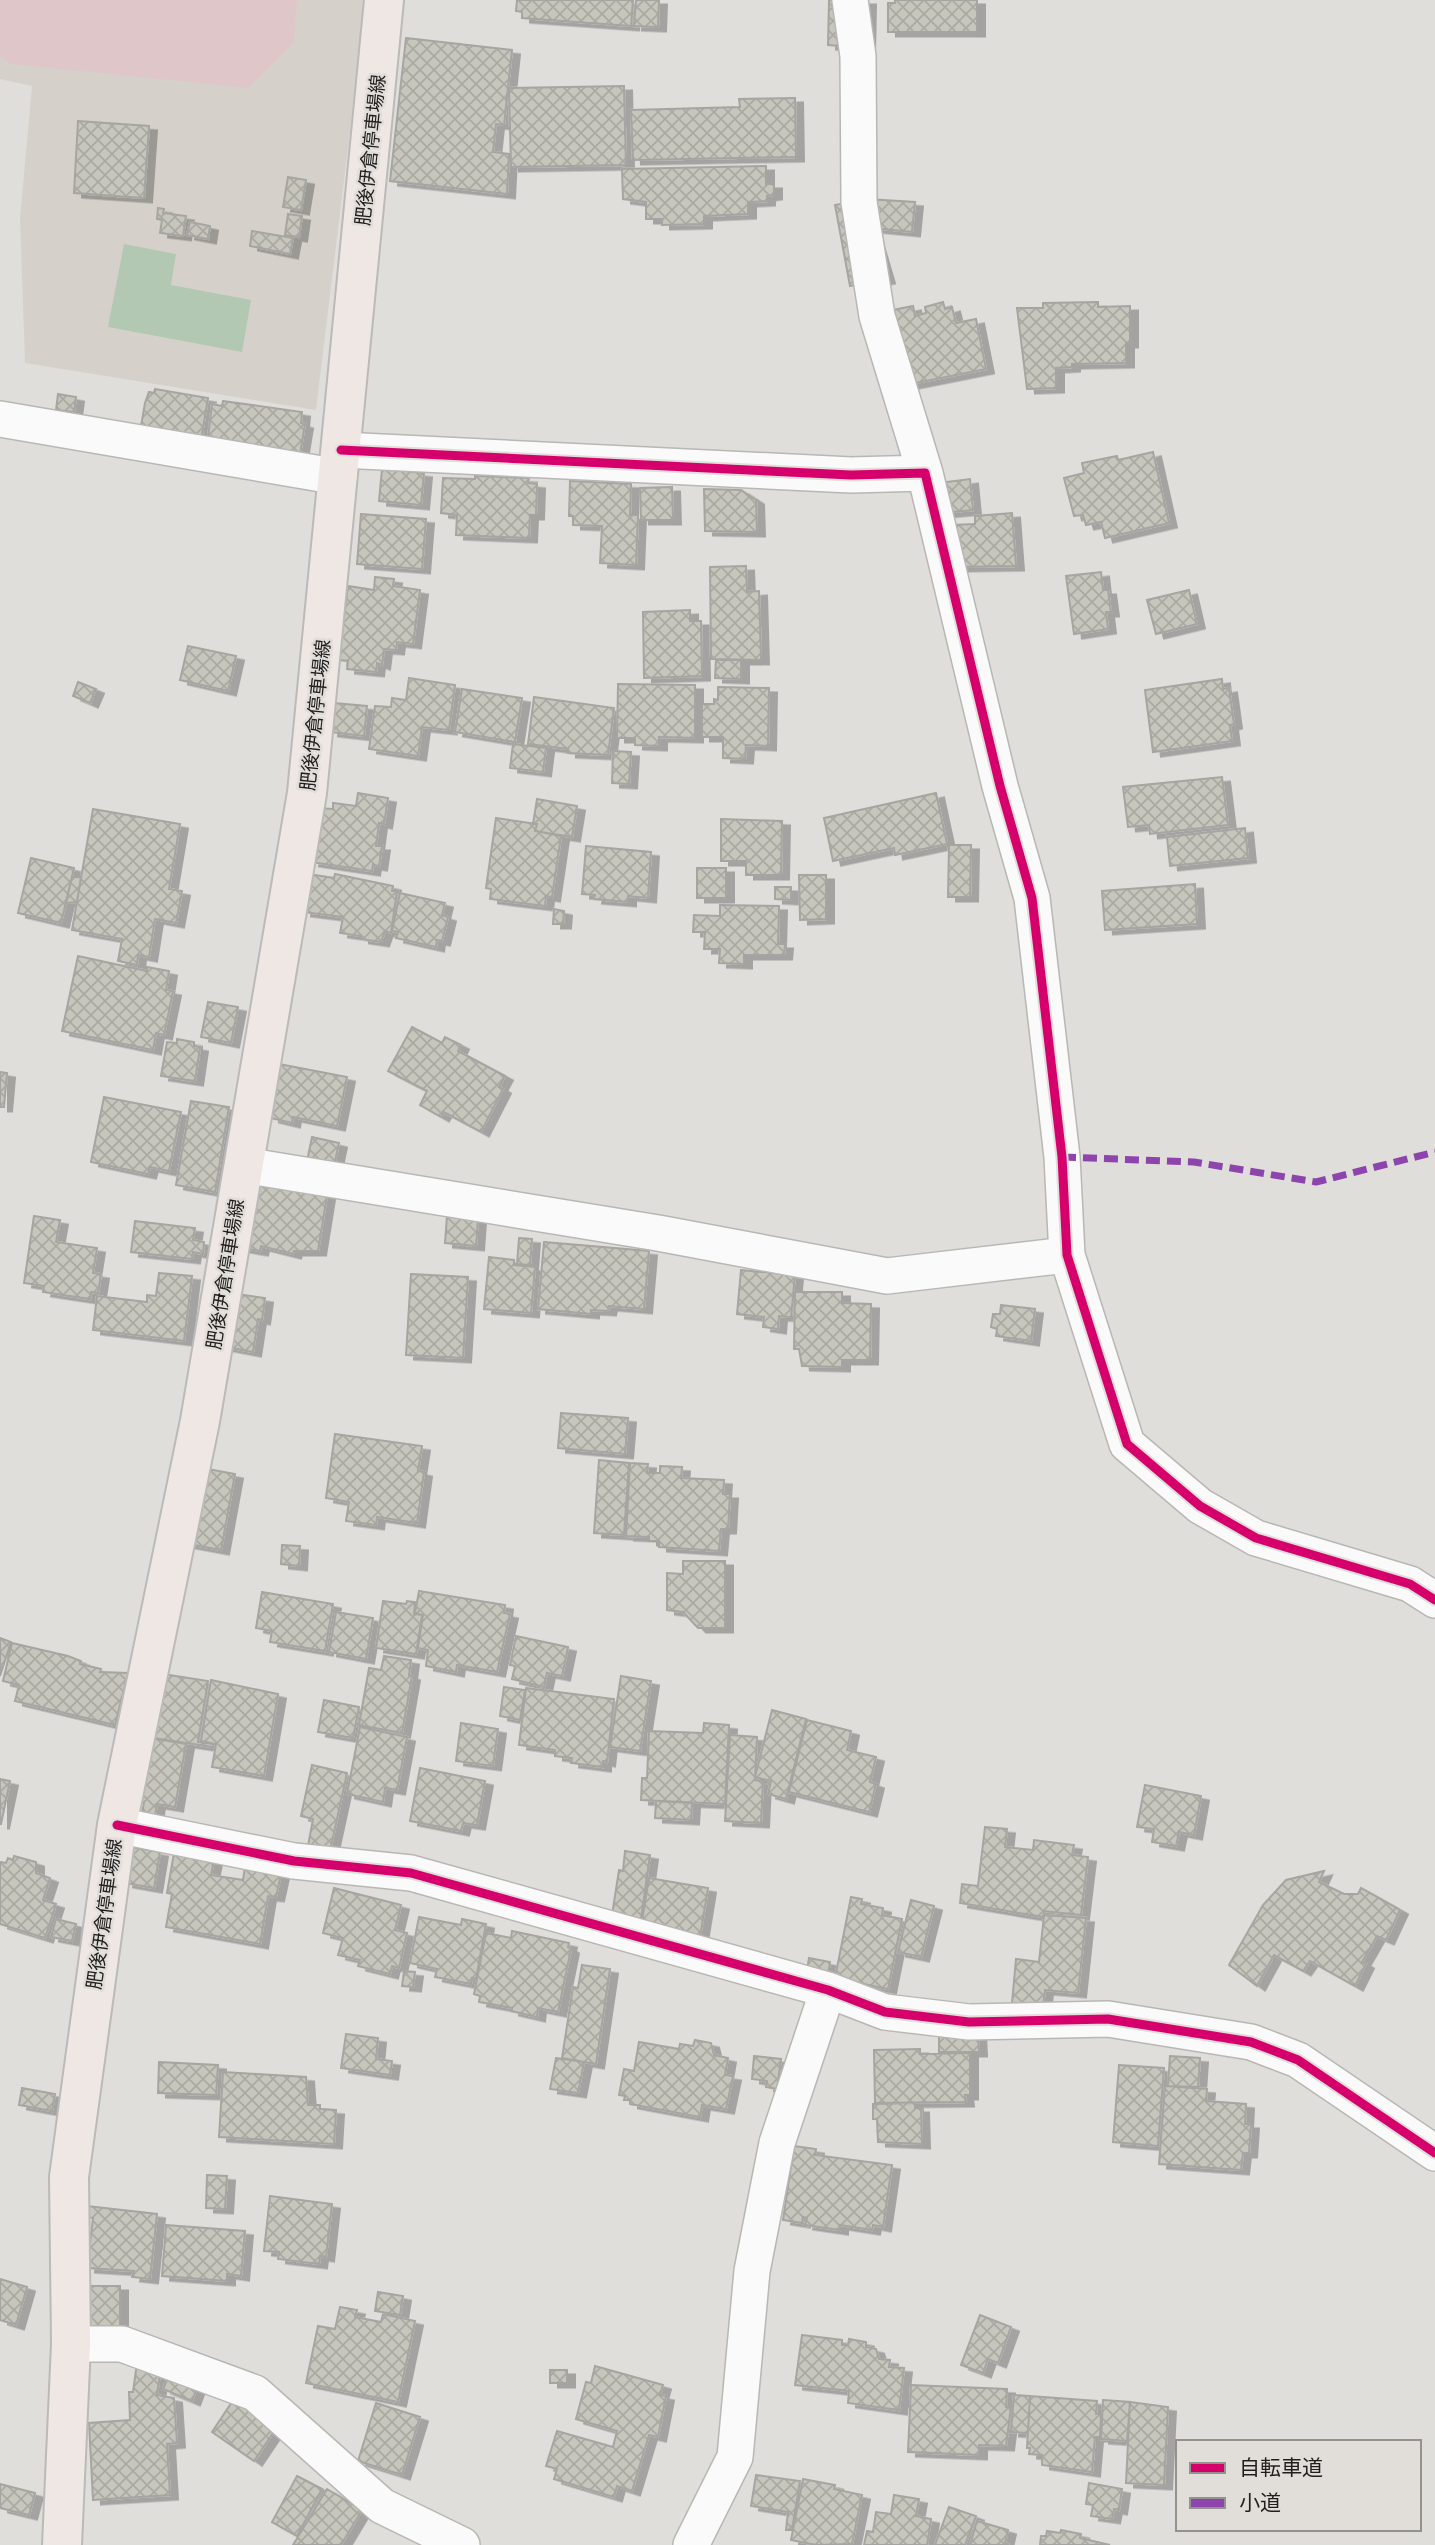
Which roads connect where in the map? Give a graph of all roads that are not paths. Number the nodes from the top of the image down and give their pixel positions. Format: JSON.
{"nodes":[{"id":1,"x":384,"y":0,"type":"edge"},
{"id":2,"x":850,"y":0,"type":"edge"},
{"id":3,"x":0,"y":419,"type":"edge"},
{"id":4,"x":340,"y":463,"type":"junction"},
{"id":5,"x":925,"y":473,"type":"junction"},
{"id":6,"x":243,"y":1166,"type":"junction"},
{"id":7,"x":1068,"y":1255,"type":"junction"},
{"id":8,"x":1435,"y":1600,"type":"edge"},
{"id":9,"x":117,"y":1825,"type":"junction"},
{"id":10,"x":828,"y":1990,"type":"junction"},
{"id":11,"x":1435,"y":2152,"type":"edge"},
{"id":12,"x":71,"y":2344,"type":"junction"},
{"id":13,"x":62,"y":2545,"type":"edge"},
{"id":14,"x":462,"y":2545,"type":"edge"},
{"id":15,"x":691,"y":2545,"type":"edge"}],
"edges":[{"from":1,"to":4,"type":"main road","name":"肥後伊倉停車場線"},
{"from":2,"to":5,"type":"street"},
{"from":3,"to":4,"type":"street"},
{"from":4,"to":5,"type":"street"},
{"from":4,"to":6,"type":"main road","name":"肥後伊倉停車場線"},
{"from":5,"to":7,"type":"street"},
{"from":6,"to":7,"type":"street"},
{"from":6,"to":9,"type":"main road","name":"肥後伊倉停車場線"},
{"from":7,"to":8,"type":"street"},
{"from":9,"to":10,"type":"street"},
{"from":9,"to":12,"type":"main road","name":"肥後伊倉停車場線"},
{"from":10,"to":11,"type":"street"},
{"from":10,"to":15,"type":"street"},
{"from":12,"to":13,"type":"main road","name":"肥後伊倉停車場線"},
{"from":12,"to":14,"type":"street"}]}
